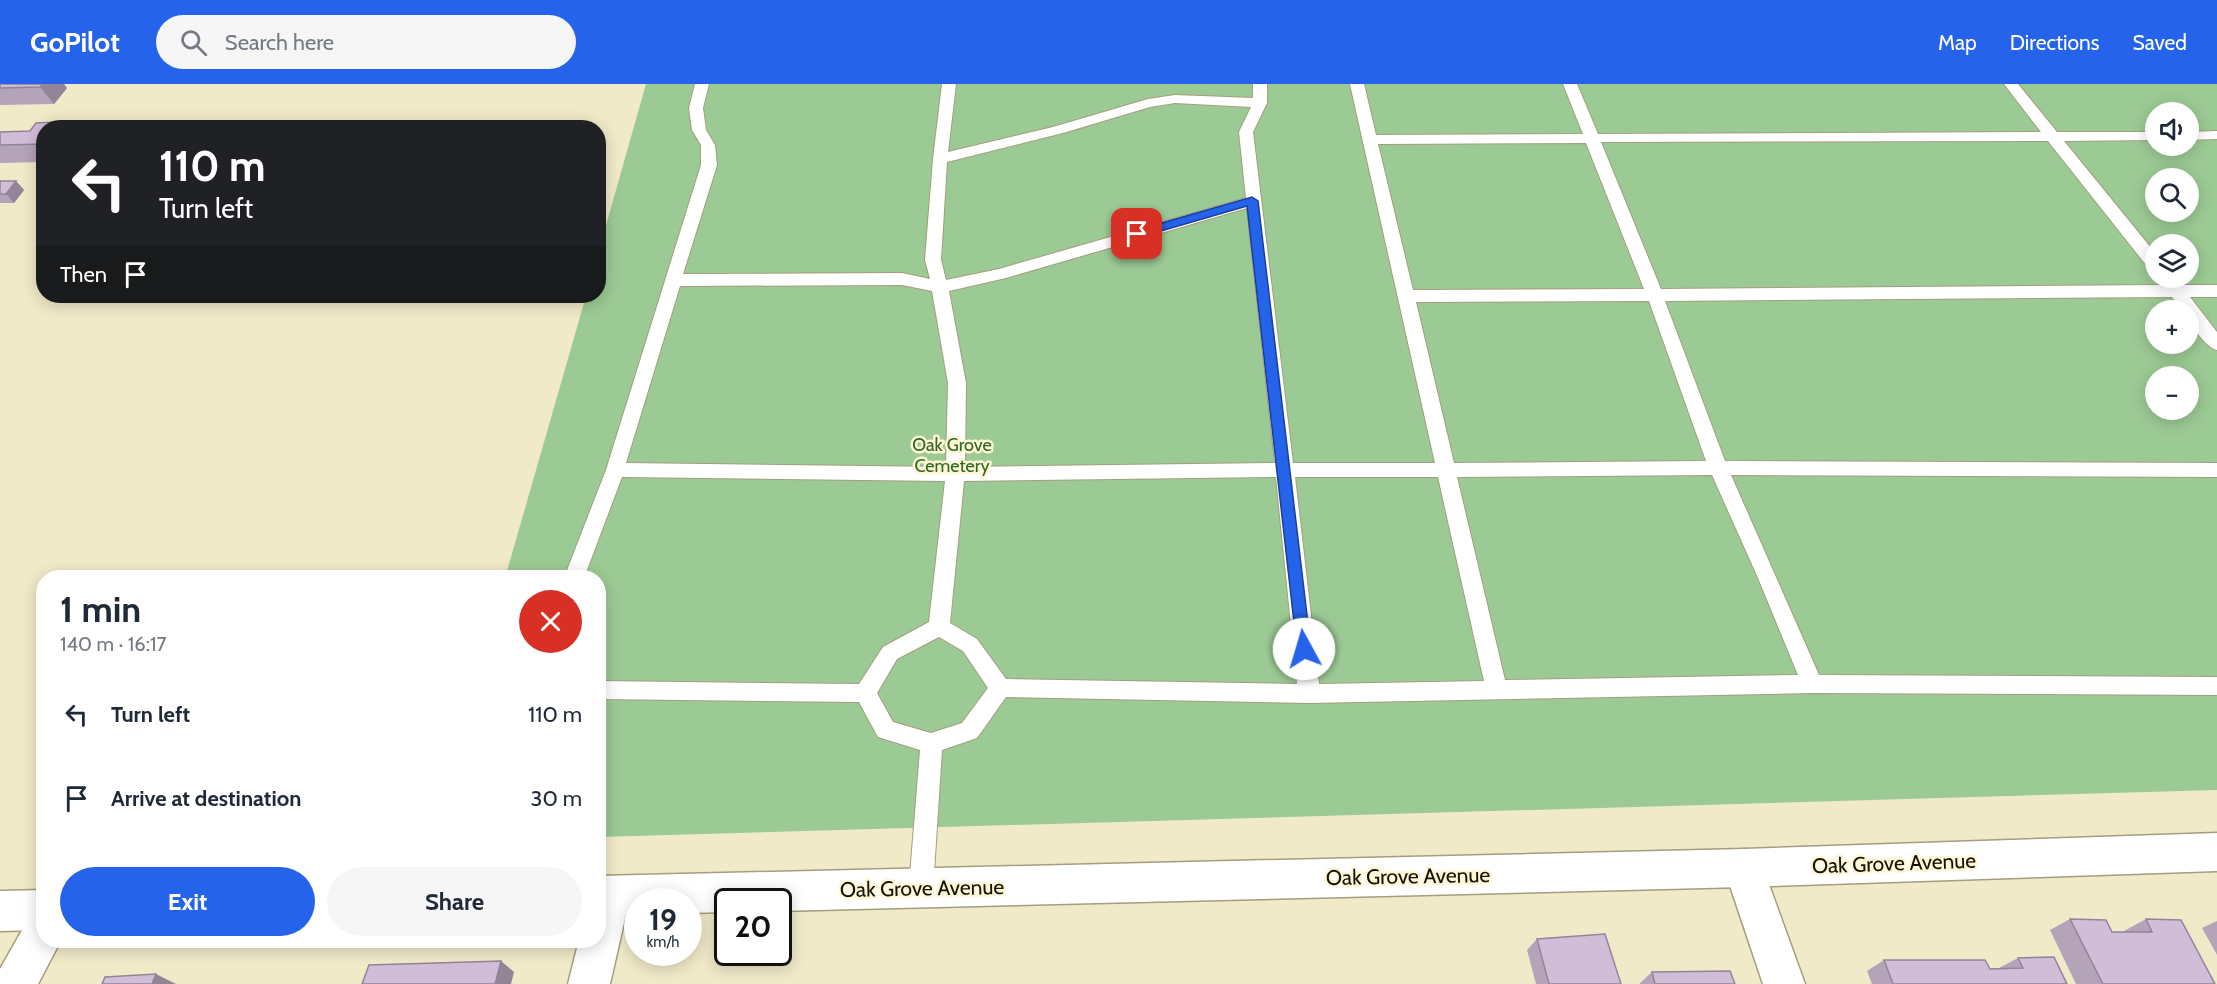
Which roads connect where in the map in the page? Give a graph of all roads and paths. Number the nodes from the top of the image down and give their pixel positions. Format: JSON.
{"nodes":[{"id":1,"x":702,"y":84,"type":"edge"},
{"id":2,"x":949,"y":84,"type":"edge"},
{"id":3,"x":1260,"y":84,"type":"edge"},
{"id":4,"x":1357,"y":84,"type":"edge"},
{"id":5,"x":1570,"y":84,"type":"edge"},
{"id":6,"x":2011,"y":84,"type":"edge"},
{"id":7,"x":1260,"y":103,"type":"junction"},
{"id":8,"x":2217,"y":135,"type":"edge"},
{"id":9,"x":2145,"y":136,"type":"edge"},
{"id":10,"x":2199,"y":136,"type":"edge"},
{"id":11,"x":1592,"y":138,"type":"junction"},
{"id":12,"x":2054,"y":138,"type":"junction"},
{"id":13,"x":1369,"y":140,"type":"junction"},
{"id":14,"x":940,"y":159,"type":"junction"},
{"id":15,"x":1252,"y":201,"type":"junction"},
{"id":16,"x":2145,"y":252,"type":"edge"},
{"id":17,"x":673,"y":280,"type":"junction"},
{"id":18,"x":2145,"y":285,"type":"edge"},
{"id":19,"x":940,"y":287,"type":"junction"},
{"id":20,"x":2174,"y":288,"type":"edge"},
{"id":21,"x":2197,"y":288,"type":"edge"},
{"id":22,"x":2217,"y":291,"type":"edge"},
{"id":23,"x":1655,"y":295,"type":"junction"},
{"id":24,"x":1405,"y":296,"type":"junction"},
{"id":25,"x":2217,"y":344,"type":"edge"},
{"id":26,"x":1718,"y":468,"type":"junction"},
{"id":27,"x":615,"y":470,"type":"junction"},
{"id":28,"x":1285,"y":470,"type":"junction"},
{"id":29,"x":1446,"y":470,"type":"junction"},
{"id":30,"x":2217,"y":470,"type":"edge"},
{"id":31,"x":955,"y":474,"type":"junction"},
{"id":32,"x":577,"y":570,"type":"edge"},
{"id":33,"x":939,"y":627,"type":"junction"},
{"id":34,"x":1812,"y":684,"type":"junction"},
{"id":35,"x":2217,"y":686,"type":"edge"},
{"id":36,"x":1000,"y":688,"type":"junction"},
{"id":37,"x":606,"y":690,"type":"edge"},
{"id":38,"x":1497,"y":690,"type":"junction"},
{"id":39,"x":865,"y":693,"type":"junction"},
{"id":40,"x":1309,"y":694,"type":"junction"},
{"id":41,"x":931,"y":743,"type":"junction"},
{"id":42,"x":2217,"y":852,"type":"edge"},
{"id":43,"x":1744,"y":868,"type":"junction"},
{"id":44,"x":921,"y":888,"type":"junction"},
{"id":45,"x":606,"y":896,"type":"edge"},
{"id":46,"x":36,"y":910,"type":"edge"},
{"id":47,"x":0,"y":911,"type":"edge"},
{"id":48,"x":36,"y":946,"type":"edge"},
{"id":49,"x":595,"y":948,"type":"edge"},
{"id":50,"x":15,"y":984,"type":"edge"},
{"id":51,"x":589,"y":984,"type":"edge"},
{"id":52,"x":1784,"y":984,"type":"edge"}],
"edges":[{"from":1,"to":17,"type":"lane"},
{"from":2,"to":14,"type":"lane"},
{"from":3,"to":7,"type":"lane"},
{"from":4,"to":13,"type":"lane"},
{"from":5,"to":11,"type":"lane"},
{"from":6,"to":12,"type":"lane"},
{"from":7,"to":14,"type":"lane"},
{"from":7,"to":15,"type":"lane"},
{"from":8,"to":10,"type":"lane"},
{"from":9,"to":12,"type":"lane"},
{"from":11,"to":12,"type":"lane"},
{"from":11,"to":13,"type":"lane"},
{"from":11,"to":23,"type":"lane"},
{"from":12,"to":16,"type":"lane"},
{"from":13,"to":24,"type":"lane"},
{"from":14,"to":19,"type":"lane"},
{"from":15,"to":19,"type":"lane"},
{"from":15,"to":28,"type":"lane"},
{"from":17,"to":19,"type":"lane"},
{"from":17,"to":27,"type":"lane"},
{"from":18,"to":23,"type":"lane"},
{"from":19,"to":31,"type":"lane"},
{"from":20,"to":25,"type":"lane"},
{"from":21,"to":22,"type":"lane"},
{"from":23,"to":24,"type":"lane"},
{"from":23,"to":26,"type":"lane"},
{"from":24,"to":29,"type":"lane"},
{"from":26,"to":29,"type":"lane"},
{"from":26,"to":30,"type":"lane"},
{"from":26,"to":34,"type":"lane"},
{"from":27,"to":31,"type":"lane"},
{"from":27,"to":32,"type":"lane"},
{"from":28,"to":29,"type":"lane"},
{"from":28,"to":31,"type":"lane"},
{"from":28,"to":40,"type":"lane"},
{"from":29,"to":38,"type":"lane"},
{"from":31,"to":33,"type":"lane"},
{"from":33,"to":36,"type":"lane"},
{"from":33,"to":39,"type":"lane"},
{"from":34,"to":35,"type":"lane"},
{"from":34,"to":38,"type":"lane"},
{"from":36,"to":40,"type":"lane"},
{"from":36,"to":41,"type":"lane"},
{"from":37,"to":39,"type":"lane"},
{"from":38,"to":40,"type":"lane"},
{"from":39,"to":41,"type":"lane"},
{"from":41,"to":44,"type":"lane"},
{"from":42,"to":43,"type":"street","name":"Oak Grove Avenue"},
{"from":43,"to":44,"type":"street","name":"Oak Grove Avenue"},
{"from":43,"to":52,"type":"street"},
{"from":44,"to":45,"type":"street","name":"Oak Grove Avenue"},
{"from":46,"to":47,"type":"street"},
{"from":48,"to":50,"type":"street"},
{"from":49,"to":51,"type":"street"}]}
